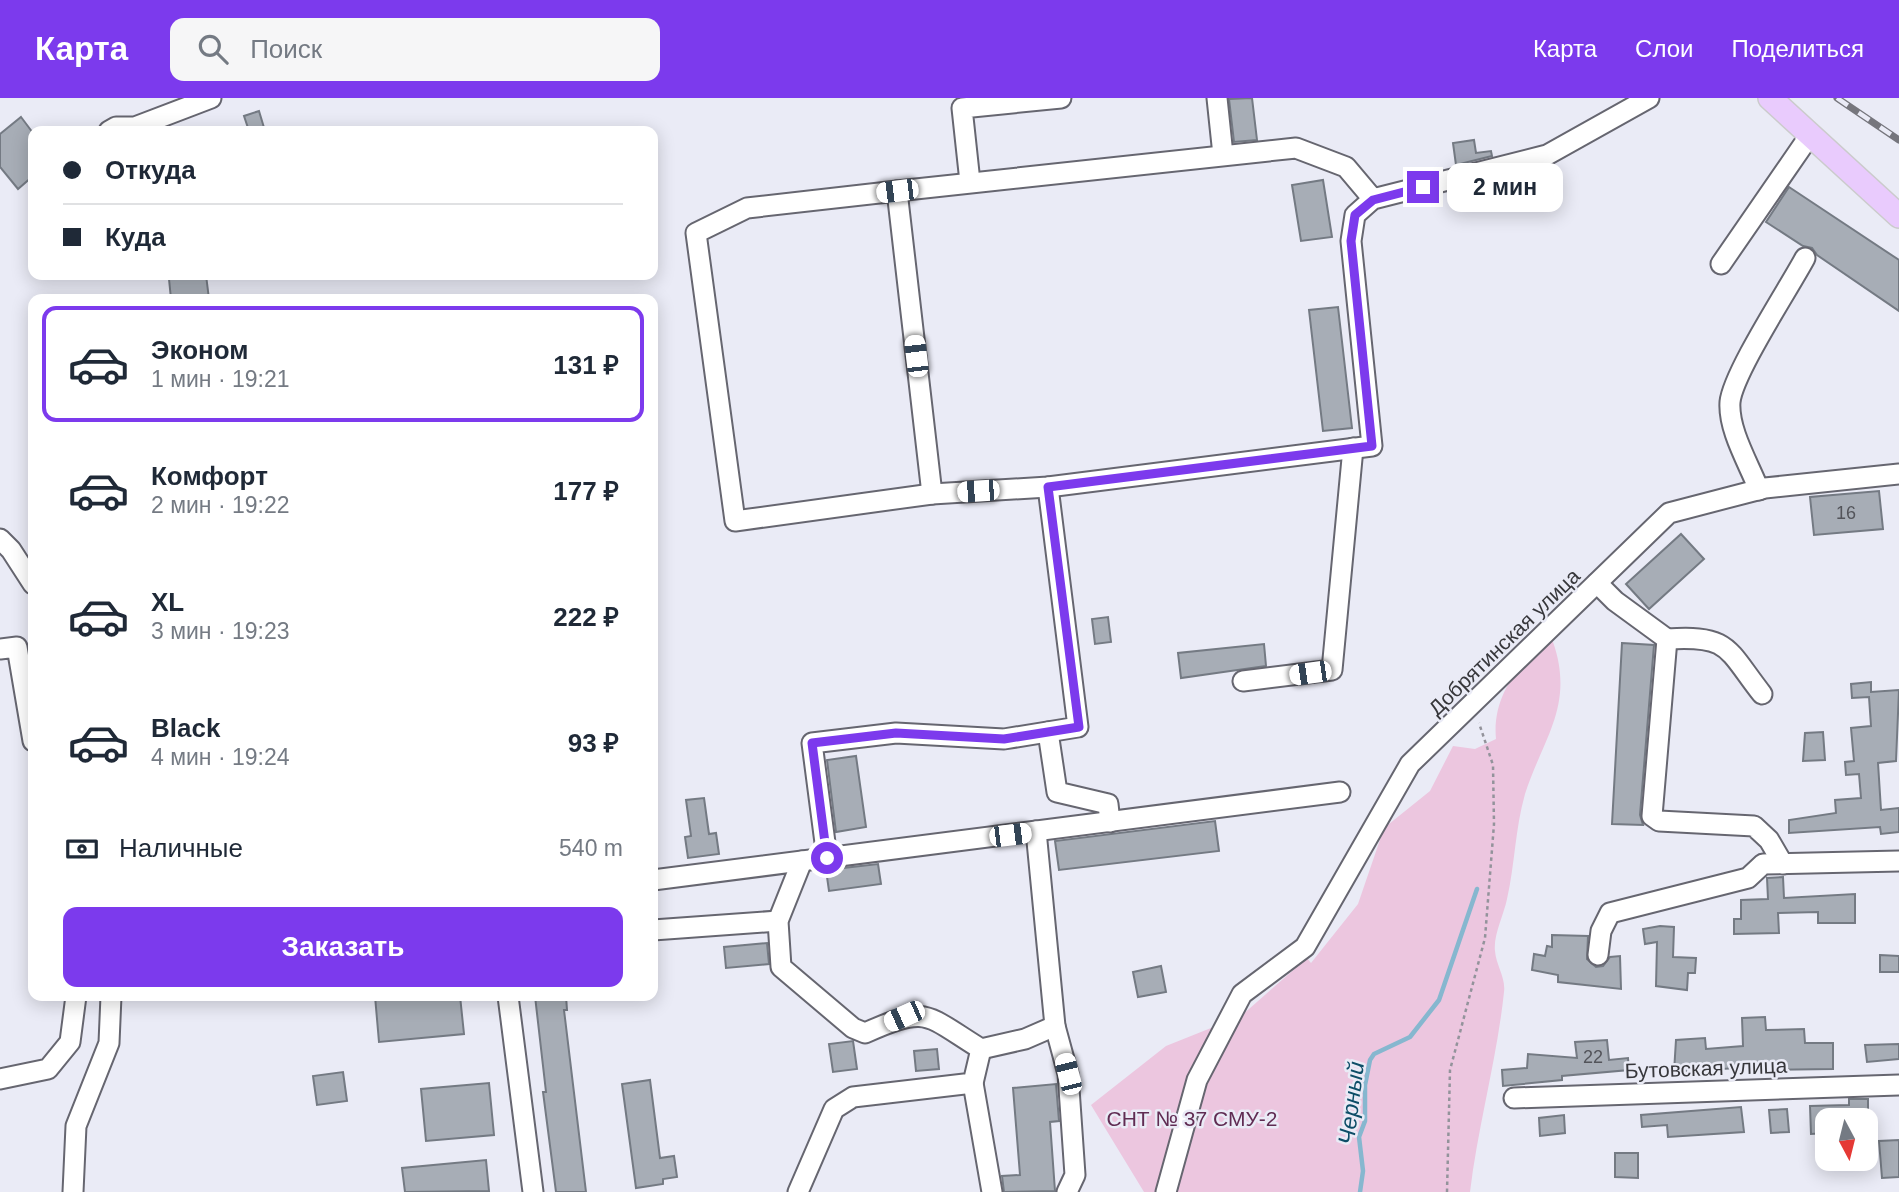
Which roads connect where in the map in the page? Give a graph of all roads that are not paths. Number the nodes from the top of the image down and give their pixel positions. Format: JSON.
{"nodes":[{"id":1,"x":211,"y":98,"type":"edge"},
{"id":2,"x":1061,"y":98,"type":"edge"},
{"id":3,"x":1217,"y":98,"type":"edge"},
{"id":4,"x":1649,"y":98,"type":"edge"},
{"id":5,"x":1770,"y":98,"type":"edge"},
{"id":6,"x":138,"y":126,"type":"edge"},
{"id":7,"x":1810,"y":135,"type":"junction"},
{"id":8,"x":1223,"y":155,"type":"junction"},
{"id":9,"x":970,"y":181,"type":"junction"},
{"id":10,"x":897,"y":191,"type":"junction"},
{"id":11,"x":1373,"y":200,"type":"junction"},
{"id":12,"x":1899,"y":216,"type":"edge"},
{"id":13,"x":1805,"y":258,"type":"dead end"},
{"id":14,"x":1721,"y":264,"type":"dead end"},
{"id":15,"x":1353,"y":448,"type":"junction"},
{"id":16,"x":1899,"y":474,"type":"edge"},
{"id":17,"x":1048,"y":487,"type":"junction"},
{"id":18,"x":1759,"y":490,"type":"junction"},
{"id":19,"x":932,"y":494,"type":"junction"},
{"id":20,"x":0,"y":539,"type":"edge"},
{"id":21,"x":28,"y":576,"type":"edge"},
{"id":22,"x":1597,"y":583,"type":"junction"},
{"id":23,"x":1667,"y":639,"type":"junction"},
{"id":24,"x":0,"y":649,"type":"edge"},
{"id":25,"x":1242,"y":681,"type":"dead end"},
{"id":26,"x":1762,"y":694,"type":"dead end"},
{"id":27,"x":28,"y":712,"type":"edge"},
{"id":28,"x":1048,"y":732,"type":"junction"},
{"id":29,"x":1340,"y":792,"type":"dead end"},
{"id":30,"x":1110,"y":822,"type":"junction"},
{"id":31,"x":1036,"y":831,"type":"junction"},
{"id":32,"x":827,"y":858,"type":"junction"},
{"id":33,"x":802,"y":861,"type":"junction"},
{"id":34,"x":1899,"y":861,"type":"edge"},
{"id":35,"x":1773,"y":864,"type":"junction"},
{"id":36,"x":658,"y":879,"type":"edge"},
{"id":37,"x":778,"y":921,"type":"junction"},
{"id":38,"x":658,"y":930,"type":"edge"},
{"id":39,"x":1598,"y":955,"type":"dead end"},
{"id":40,"x":75,"y":1001,"type":"edge"},
{"id":41,"x":111,"y":1001,"type":"edge"},
{"id":42,"x":509,"y":1001,"type":"edge"},
{"id":43,"x":1055,"y":1026,"type":"junction"},
{"id":44,"x":981,"y":1049,"type":"junction"},
{"id":45,"x":0,"y":1079,"type":"edge"},
{"id":46,"x":974,"y":1083,"type":"junction"},
{"id":47,"x":1899,"y":1085,"type":"edge"},
{"id":48,"x":1514,"y":1098,"type":"dead end"},
{"id":49,"x":74,"y":1192,"type":"edge"},
{"id":50,"x":533,"y":1192,"type":"edge"},
{"id":51,"x":798,"y":1192,"type":"edge"},
{"id":52,"x":992,"y":1192,"type":"edge"},
{"id":53,"x":1067,"y":1192,"type":"edge"},
{"id":54,"x":1166,"y":1192,"type":"edge"}],
"edges":[{"from":1,"to":6,"type":"street"},
{"from":2,"to":9,"type":"street"},
{"from":3,"to":8,"type":"street"},
{"from":4,"to":11,"type":"street"},
{"from":5,"to":7,"type":"main road"},
{"from":7,"to":12,"type":"main road"},
{"from":7,"to":14,"type":"street"},
{"from":8,"to":9,"type":"street"},
{"from":8,"to":11,"type":"street"},
{"from":9,"to":10,"type":"street"},
{"from":10,"to":19,"type":"street"},
{"from":10,"to":19,"type":"street"},
{"from":11,"to":15,"type":"street"},
{"from":13,"to":18,"type":"street"},
{"from":15,"to":17,"type":"street"},
{"from":15,"to":25,"type":"street"},
{"from":16,"to":18,"type":"street","name":"Добрятинская улица"},
{"from":17,"to":19,"type":"street"},
{"from":17,"to":28,"type":"street"},
{"from":18,"to":22,"type":"street","name":"Добрятинская улица"},
{"from":20,"to":21,"type":"street"},
{"from":22,"to":23,"type":"street"},
{"from":22,"to":54,"type":"street","name":"Добрятинская улица"},
{"from":23,"to":26,"type":"street"},
{"from":23,"to":35,"type":"street"},
{"from":24,"to":27,"type":"street"},
{"from":28,"to":30,"type":"street"},
{"from":28,"to":32,"type":"street"},
{"from":29,"to":30,"type":"street"},
{"from":30,"to":31,"type":"street"},
{"from":31,"to":32,"type":"street"},
{"from":31,"to":43,"type":"street"},
{"from":32,"to":33,"type":"street"},
{"from":33,"to":36,"type":"street"},
{"from":33,"to":37,"type":"street"},
{"from":34,"to":35,"type":"street"},
{"from":35,"to":39,"type":"street"},
{"from":37,"to":38,"type":"street"},
{"from":37,"to":44,"type":"street"},
{"from":40,"to":45,"type":"street"},
{"from":41,"to":49,"type":"street"},
{"from":42,"to":50,"type":"street"},
{"from":43,"to":44,"type":"street"},
{"from":43,"to":53,"type":"street"},
{"from":44,"to":46,"type":"street"},
{"from":46,"to":51,"type":"street"},
{"from":46,"to":52,"type":"street"},
{"from":47,"to":48,"type":"street","name":"Бутовская улица"}]}
